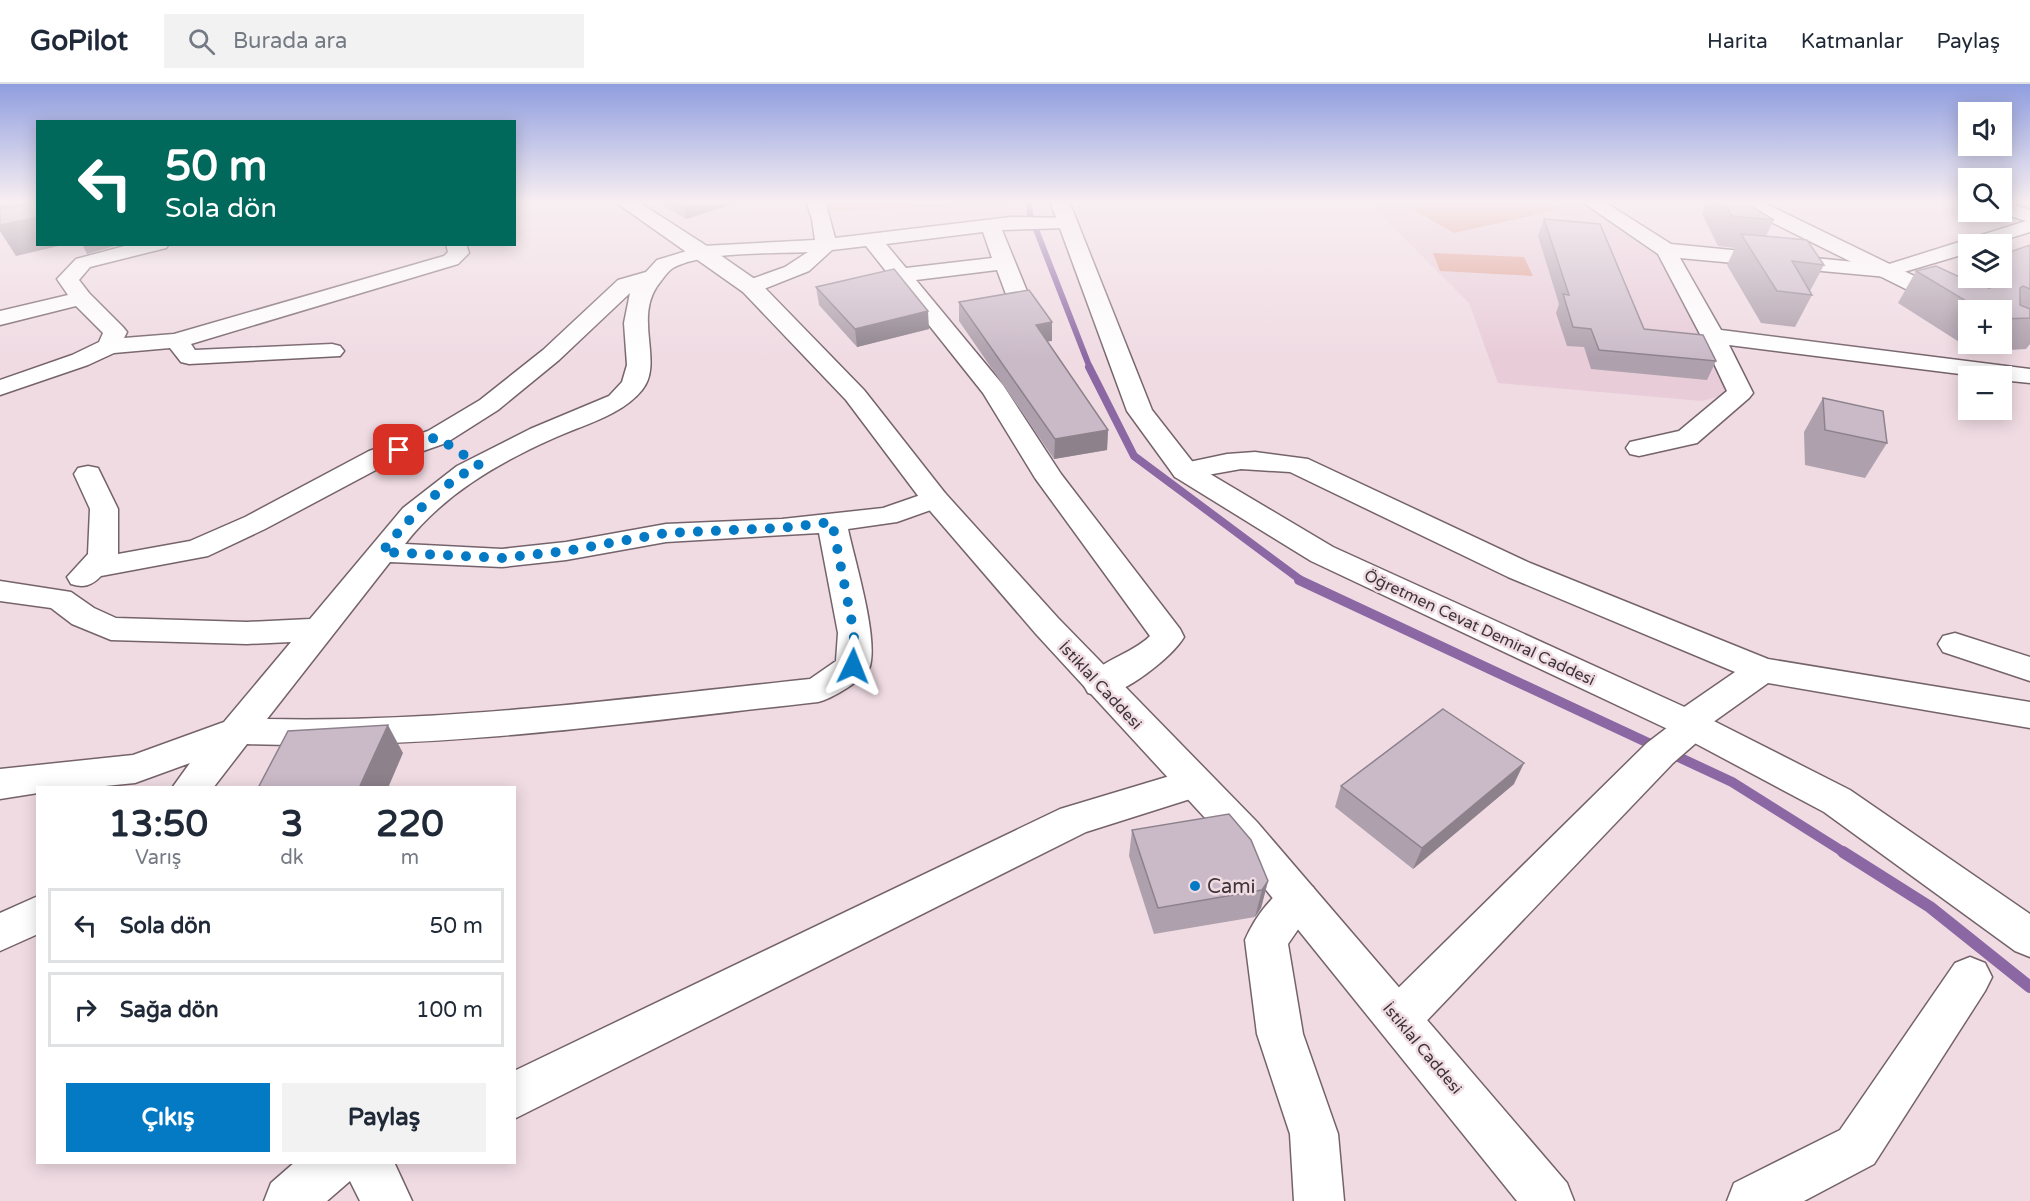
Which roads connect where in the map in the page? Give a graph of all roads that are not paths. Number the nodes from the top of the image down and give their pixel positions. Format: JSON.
{"nodes":[{"id":1,"x":122,"y":253,"type":"edge"},
{"id":2,"x":459,"y":253,"type":"edge"},
{"id":3,"x":699,"y":253,"type":"edge"},
{"id":4,"x":705,"y":253,"type":"edge"},
{"id":5,"x":817,"y":253,"type":"edge"},
{"id":6,"x":883,"y":253,"type":"edge"},
{"id":7,"x":1004,"y":253,"type":"edge"},
{"id":8,"x":1074,"y":253,"type":"edge"},
{"id":9,"x":1668,"y":253,"type":"edge"},
{"id":10,"x":1699,"y":253,"type":"edge"},
{"id":11,"x":1850,"y":253,"type":"edge"},
{"id":12,"x":1944,"y":253,"type":"edge"},
{"id":13,"x":1005,"y":263,"type":"junction"},
{"id":14,"x":1887,"y":271,"type":"junction"},
{"id":15,"x":902,"y":275,"type":"junction"},
{"id":16,"x":654,"y":276,"type":"junction"},
{"id":17,"x":751,"y":287,"type":"junction"},
{"id":18,"x":81,"y":298,"type":"junction"},
{"id":19,"x":1958,"y":306,"type":"edge"},
{"id":20,"x":954,"y":313,"type":"junction"},
{"id":21,"x":0,"y":318,"type":"edge"},
{"id":22,"x":1713,"y":336,"type":"junction"},
{"id":23,"x":176,"y":340,"type":"junction"},
{"id":24,"x":109,"y":346,"type":"junction"},
{"id":25,"x":332,"y":351,"type":"dead end"},
{"id":26,"x":2030,"y":376,"type":"edge"},
{"id":27,"x":0,"y":388,"type":"edge"},
{"id":28,"x":437,"y":437,"type":"junction"},
{"id":29,"x":1640,"y":448,"type":"dead end"},
{"id":30,"x":479,"y":465,"type":"junction"},
{"id":31,"x":1185,"y":471,"type":"junction"},
{"id":32,"x":88,"y":474,"type":"dead end"},
{"id":33,"x":935,"y":499,"type":"junction"},
{"id":34,"x":832,"y":522,"type":"junction"},
{"id":35,"x":382,"y":552,"type":"junction"},
{"id":36,"x":91,"y":568,"type":"junction"},
{"id":37,"x":0,"y":591,"type":"edge"},
{"id":38,"x":60,"y":599,"type":"junction"},
{"id":39,"x":319,"y":630,"type":"junction"},
{"id":40,"x":1955,"y":644,"type":"dead end"},
{"id":41,"x":2030,"y":669,"type":"edge"},
{"id":42,"x":1762,"y":670,"type":"junction"},
{"id":43,"x":1100,"y":684,"type":"junction"},
{"id":44,"x":2030,"y":715,"type":"edge"},
{"id":45,"x":238,"y":731,"type":"junction"},
{"id":46,"x":1677,"y":737,"type":"junction"},
{"id":47,"x":0,"y":784,"type":"edge"},
{"id":48,"x":1193,"y":784,"type":"junction"},
{"id":49,"x":193,"y":786,"type":"edge"},
{"id":50,"x":1298,"y":899,"type":"junction"},
{"id":51,"x":36,"y":915,"type":"edge"},
{"id":52,"x":0,"y":933,"type":"edge"},
{"id":53,"x":2030,"y":938,"type":"edge"},
{"id":54,"x":1970,"y":977,"type":"dead end"},
{"id":55,"x":1399,"y":1018,"type":"junction"},
{"id":56,"x":516,"y":1095,"type":"edge"},
{"id":57,"x":332,"y":1164,"type":"edge"},
{"id":58,"x":368,"y":1164,"type":"edge"},
{"id":59,"x":290,"y":1201,"type":"edge"},
{"id":60,"x":387,"y":1201,"type":"edge"},
{"id":61,"x":1319,"y":1201,"type":"edge"},
{"id":62,"x":1550,"y":1201,"type":"edge"},
{"id":63,"x":1752,"y":1201,"type":"edge"}],
"edges":[{"from":1,"to":18,"type":"street"},
{"from":2,"to":23,"type":"street"},
{"from":3,"to":16,"type":"street"},
{"from":4,"to":17,"type":"street","name":"İstiklal Caddesi"},
{"from":5,"to":17,"type":"street"},
{"from":6,"to":15,"type":"street"},
{"from":7,"to":13,"type":"street"},
{"from":8,"to":31,"type":"street","name":"Öğretmen Cevat Demiral Caddesi"},
{"from":9,"to":22,"type":"street"},
{"from":10,"to":14,"type":"street"},
{"from":11,"to":14,"type":"street"},
{"from":12,"to":14,"type":"street"},
{"from":13,"to":15,"type":"street"},
{"from":13,"to":20,"type":"street"},
{"from":14,"to":19,"type":"street"},
{"from":15,"to":20,"type":"street"},
{"from":16,"to":28,"type":"street"},
{"from":16,"to":30,"type":"street"},
{"from":17,"to":33,"type":"street","name":"İstiklal Caddesi"},
{"from":18,"to":21,"type":"street"},
{"from":18,"to":24,"type":"street"},
{"from":20,"to":43,"type":"street"},
{"from":22,"to":26,"type":"street"},
{"from":22,"to":29,"type":"street"},
{"from":23,"to":24,"type":"street"},
{"from":23,"to":25,"type":"street"},
{"from":24,"to":27,"type":"street"},
{"from":28,"to":30,"type":"street"},
{"from":28,"to":36,"type":"street"},
{"from":30,"to":35,"type":"street"},
{"from":31,"to":42,"type":"street"},
{"from":31,"to":46,"type":"street","name":"Öğretmen Cevat Demiral Caddesi"},
{"from":32,"to":36,"type":"street"},
{"from":33,"to":34,"type":"street"},
{"from":33,"to":43,"type":"street","name":"İstiklal Caddesi"},
{"from":34,"to":35,"type":"street"},
{"from":34,"to":45,"type":"street"},
{"from":35,"to":39,"type":"street"},
{"from":36,"to":38,"type":"street"},
{"from":37,"to":38,"type":"street"},
{"from":38,"to":39,"type":"street"},
{"from":39,"to":45,"type":"street"},
{"from":40,"to":41,"type":"street"},
{"from":42,"to":44,"type":"street"},
{"from":42,"to":46,"type":"street"},
{"from":43,"to":48,"type":"street","name":"İstiklal Caddesi"},
{"from":45,"to":47,"type":"street"},
{"from":45,"to":49,"type":"street"},
{"from":46,"to":53,"type":"street","name":"Öğretmen Cevat Demiral Caddesi"},
{"from":46,"to":55,"type":"street"},
{"from":48,"to":50,"type":"street","name":"İstiklal Caddesi"},
{"from":48,"to":56,"type":"street"},
{"from":50,"to":55,"type":"street","name":"İstiklal Caddesi"},
{"from":50,"to":61,"type":"street"},
{"from":51,"to":52,"type":"street"},
{"from":54,"to":63,"type":"street"},
{"from":55,"to":62,"type":"street","name":"İstiklal Caddesi"},
{"from":57,"to":59,"type":"street"},
{"from":58,"to":60,"type":"street"}]}
